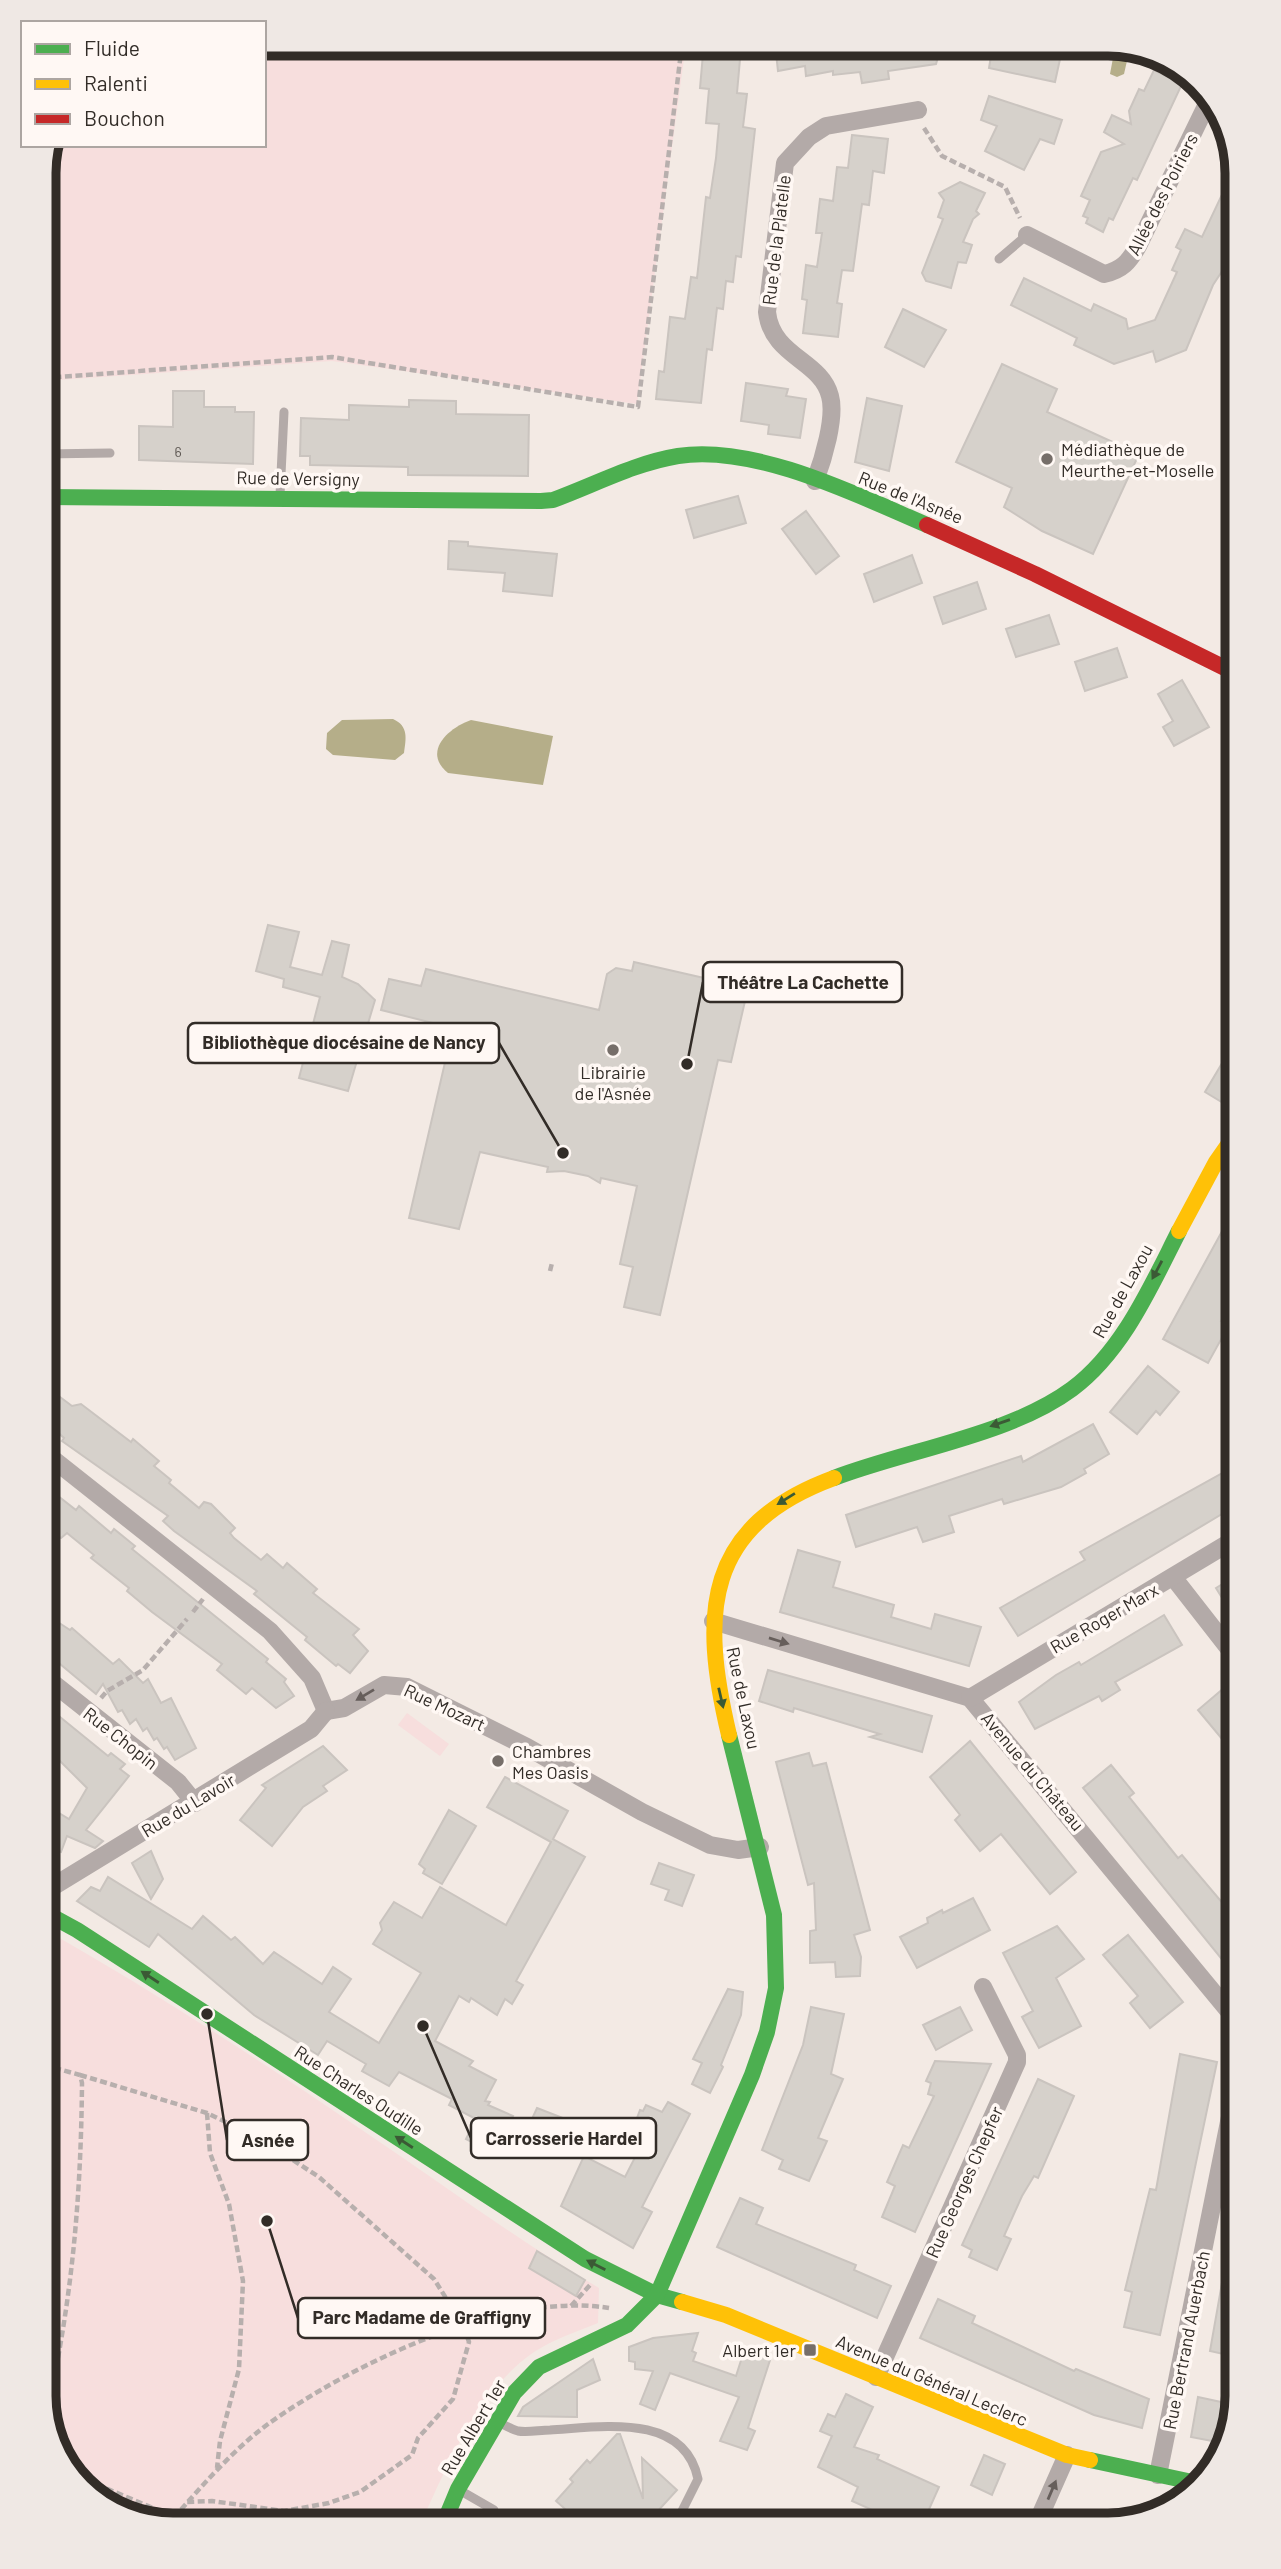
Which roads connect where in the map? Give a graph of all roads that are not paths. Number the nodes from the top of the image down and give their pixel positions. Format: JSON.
{"nodes":[{"id":1,"x":1205,"y":108,"type":"edge"},
{"id":2,"x":918,"y":110,"type":"road end"},
{"id":3,"x":1027,"y":235,"type":"joint"},
{"id":4,"x":999,"y":259,"type":"dead end"},
{"id":5,"x":284,"y":412,"type":"dead end"},
{"id":6,"x":110,"y":453,"type":"dead end"},
{"id":7,"x":56,"y":454,"type":"edge"},
{"id":8,"x":815,"y":481,"type":"junction"},
{"id":9,"x":56,"y":496,"type":"edge"},
{"id":10,"x":280,"y":497,"type":"junction"},
{"id":11,"x":553,"y":500,"type":"joint"},
{"id":12,"x":1225,"y":668,"type":"edge"},
{"id":13,"x":1225,"y":1155,"type":"edge"},
{"id":14,"x":56,"y":1462,"type":"edge"},
{"id":15,"x":1225,"y":1545,"type":"edge"},
{"id":16,"x":1173,"y":1577,"type":"junction"},
{"id":17,"x":713,"y":1621,"type":"junction"},
{"id":18,"x":1225,"y":1643,"type":"edge"},
{"id":19,"x":56,"y":1685,"type":"edge"},
{"id":20,"x":970,"y":1698,"type":"junction"},
{"id":21,"x":326,"y":1710,"type":"junction"},
{"id":22,"x":195,"y":1803,"type":"junction"},
{"id":23,"x":760,"y":1847,"type":"junction"},
{"id":24,"x":56,"y":1885,"type":"edge"},
{"id":25,"x":56,"y":1919,"type":"edge"},
{"id":26,"x":983,"y":1987,"type":"dead end"},
{"id":27,"x":1225,"y":2006,"type":"edge"},
{"id":28,"x":1225,"y":2142,"type":"edge"},
{"id":29,"x":657,"y":2295,"type":"junction"},
{"id":30,"x":876,"y":2377,"type":"junction"},
{"id":31,"x":496,"y":2422,"type":"junction"},
{"id":32,"x":1067,"y":2455,"type":"junction"},
{"id":33,"x":1158,"y":2475,"type":"junction"},
{"id":34,"x":1188,"y":2481,"type":"edge"},
{"id":35,"x":458,"y":2489,"type":"junction"},
{"id":36,"x":448,"y":2513,"type":"edge"},
{"id":37,"x":494,"y":2513,"type":"edge"},
{"id":38,"x":681,"y":2513,"type":"edge"},
{"id":39,"x":1041,"y":2513,"type":"edge"}],
"edges":[{"from":1,"to":3,"type":"street","name":"Allée des Poiriers"},
{"from":2,"to":8,"type":"street","name":"Rue de la Platelle"},
{"from":3,"to":4,"type":"lane"},
{"from":5,"to":10,"type":"lane"},
{"from":6,"to":7,"type":"lane"},
{"from":8,"to":11,"type":"street","name":"Rue de l'Asnée"},
{"from":8,"to":12,"type":"street","name":"Rue de l'Asnée"},
{"from":9,"to":10,"type":"street","name":"Rue de Versigny"},
{"from":10,"to":11,"type":"street","name":"Rue de Versigny"},
{"from":13,"to":17,"type":"street","name":"Rue de Laxou","one_way":true},
{"from":14,"to":21,"type":"street"},
{"from":15,"to":16,"type":"street","name":"Rue Roger Marx"},
{"from":16,"to":18,"type":"street"},
{"from":16,"to":20,"type":"street","name":"Rue Roger Marx"},
{"from":17,"to":20,"type":"street","name":"Avenue du Château","one_way":true},
{"from":17,"to":23,"type":"street","name":"Rue de Laxou","one_way":true},
{"from":19,"to":22,"type":"street","name":"Rue Chopin"},
{"from":20,"to":27,"type":"street","name":"Avenue du Château"},
{"from":21,"to":22,"type":"street","name":"Rue du Lavoir"},
{"from":23,"to":21,"type":"street","name":"Rue Mozart","one_way":true},
{"from":22,"to":24,"type":"street","name":"Rue du Lavoir"},
{"from":23,"to":29,"type":"street","name":"Rue de Laxou"},
{"from":29,"to":25,"type":"street","name":"Rue Charles Oudille","one_way":true},
{"from":26,"to":30,"type":"street","name":"Rue Georges Chepfer"},
{"from":28,"to":33,"type":"street","name":"Rue Bertrand Auerbach"},
{"from":29,"to":30,"type":"street","name":"Avenue du Général Leclerc"},
{"from":29,"to":31,"type":"street","name":"Rue Albert 1er"},
{"from":30,"to":32,"type":"street","name":"Avenue du Général Leclerc"},
{"from":31,"to":35,"type":"street","name":"Rue Albert 1er"},
{"from":31,"to":38,"type":"lane"},
{"from":32,"to":33,"type":"street","name":"Avenue du Général Leclerc"},
{"from":39,"to":32,"type":"street","one_way":true},
{"from":33,"to":34,"type":"street","name":"Avenue du Général Leclerc"},
{"from":35,"to":36,"type":"street","name":"Rue Albert 1er"},
{"from":35,"to":37,"type":"lane"}]}
